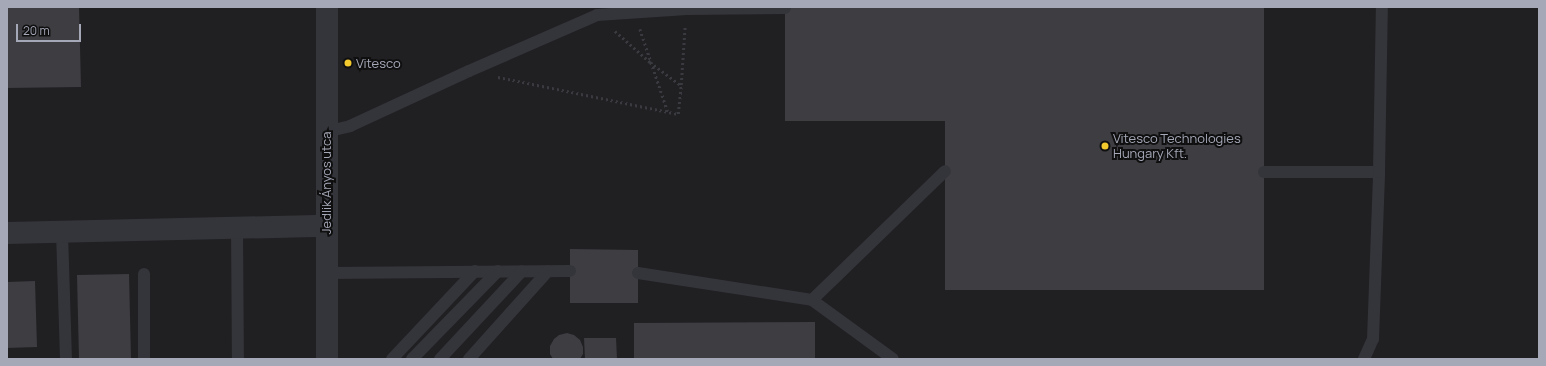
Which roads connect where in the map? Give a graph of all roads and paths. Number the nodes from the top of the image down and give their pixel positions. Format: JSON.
{"nodes":[{"id":1,"x":327,"y":7,"type":"edge"},
{"id":2,"x":1382,"y":7,"type":"edge"},
{"id":3,"x":785,"y":8,"type":"edge"},
{"id":4,"x":686,"y":9,"type":"junction"},
{"id":5,"x":635,"y":12,"type":"junction"},
{"id":6,"x":597,"y":15,"type":"junction"},
{"id":7,"x":650,"y":62,"type":"junction"},
{"id":8,"x":469,"y":71,"type":"junction"},
{"id":9,"x":681,"y":85,"type":"junction"},
{"id":10,"x":668,"y":112,"type":"junction"},
{"id":11,"x":325,"y":132,"type":"junction"},
{"id":12,"x":945,"y":170,"type":"dead end"},
{"id":13,"x":1264,"y":172,"type":"dead end"},
{"id":14,"x":1379,"y":172,"type":"junction"},
{"id":15,"x":326,"y":226,"type":"junction"},
{"id":16,"x":237,"y":228,"type":"junction"},
{"id":17,"x":62,"y":232,"type":"junction"},
{"id":18,"x":7,"y":233,"type":"edge"},
{"id":19,"x":475,"y":271,"type":"junction"},
{"id":20,"x":498,"y":271,"type":"junction"},
{"id":21,"x":522,"y":271,"type":"junction"},
{"id":22,"x":548,"y":271,"type":"junction"},
{"id":23,"x":570,"y":271,"type":"dead end"},
{"id":24,"x":327,"y":273,"type":"junction"},
{"id":25,"x":638,"y":273,"type":"dead end"},
{"id":26,"x":144,"y":274,"type":"dead end"},
{"id":27,"x":812,"y":300,"type":"junction"},
{"id":28,"x":66,"y":359,"type":"edge"},
{"id":29,"x":144,"y":359,"type":"edge"},
{"id":30,"x":238,"y":359,"type":"edge"},
{"id":31,"x":326,"y":359,"type":"edge"},
{"id":32,"x":392,"y":359,"type":"edge"},
{"id":33,"x":412,"y":359,"type":"edge"},
{"id":34,"x":440,"y":359,"type":"edge"},
{"id":35,"x":469,"y":359,"type":"edge"},
{"id":36,"x":893,"y":359,"type":"edge"},
{"id":37,"x":1364,"y":359,"type":"edge"}],
"edges":[{"from":1,"to":11,"type":"street","name":"Jedlik Ányos utca"},
{"from":2,"to":14,"type":"lane"},
{"from":3,"to":4,"type":"lane"},
{"from":4,"to":5,"type":"lane"},
{"from":4,"to":9,"type":"path"},
{"from":5,"to":6,"type":"lane"},
{"from":5,"to":7,"type":"path"},
{"from":6,"to":7,"type":"path"},
{"from":6,"to":8,"type":"lane"},
{"from":7,"to":9,"type":"path"},
{"from":7,"to":10,"type":"path"},
{"from":8,"to":10,"type":"path"},
{"from":8,"to":11,"type":"lane"},
{"from":9,"to":10,"type":"path"},
{"from":11,"to":15,"type":"street","name":"Jedlik Ányos utca"},
{"from":12,"to":27,"type":"lane"},
{"from":13,"to":14,"type":"lane"},
{"from":14,"to":37,"type":"lane"},
{"from":15,"to":16,"type":"street"},
{"from":15,"to":24,"type":"street","name":"Jedlik Ányos utca"},
{"from":16,"to":17,"type":"street"},
{"from":16,"to":30,"type":"lane"},
{"from":17,"to":18,"type":"street"},
{"from":17,"to":28,"type":"lane"},
{"from":19,"to":20,"type":"lane"},
{"from":19,"to":24,"type":"lane"},
{"from":19,"to":32,"type":"lane"},
{"from":20,"to":21,"type":"lane"},
{"from":20,"to":33,"type":"lane"},
{"from":21,"to":22,"type":"lane"},
{"from":21,"to":34,"type":"lane"},
{"from":22,"to":23,"type":"lane"},
{"from":22,"to":35,"type":"lane"},
{"from":24,"to":31,"type":"street","name":"Jedlik Ányos utca"},
{"from":25,"to":27,"type":"lane"},
{"from":26,"to":29,"type":"lane"},
{"from":27,"to":36,"type":"lane"}]}
